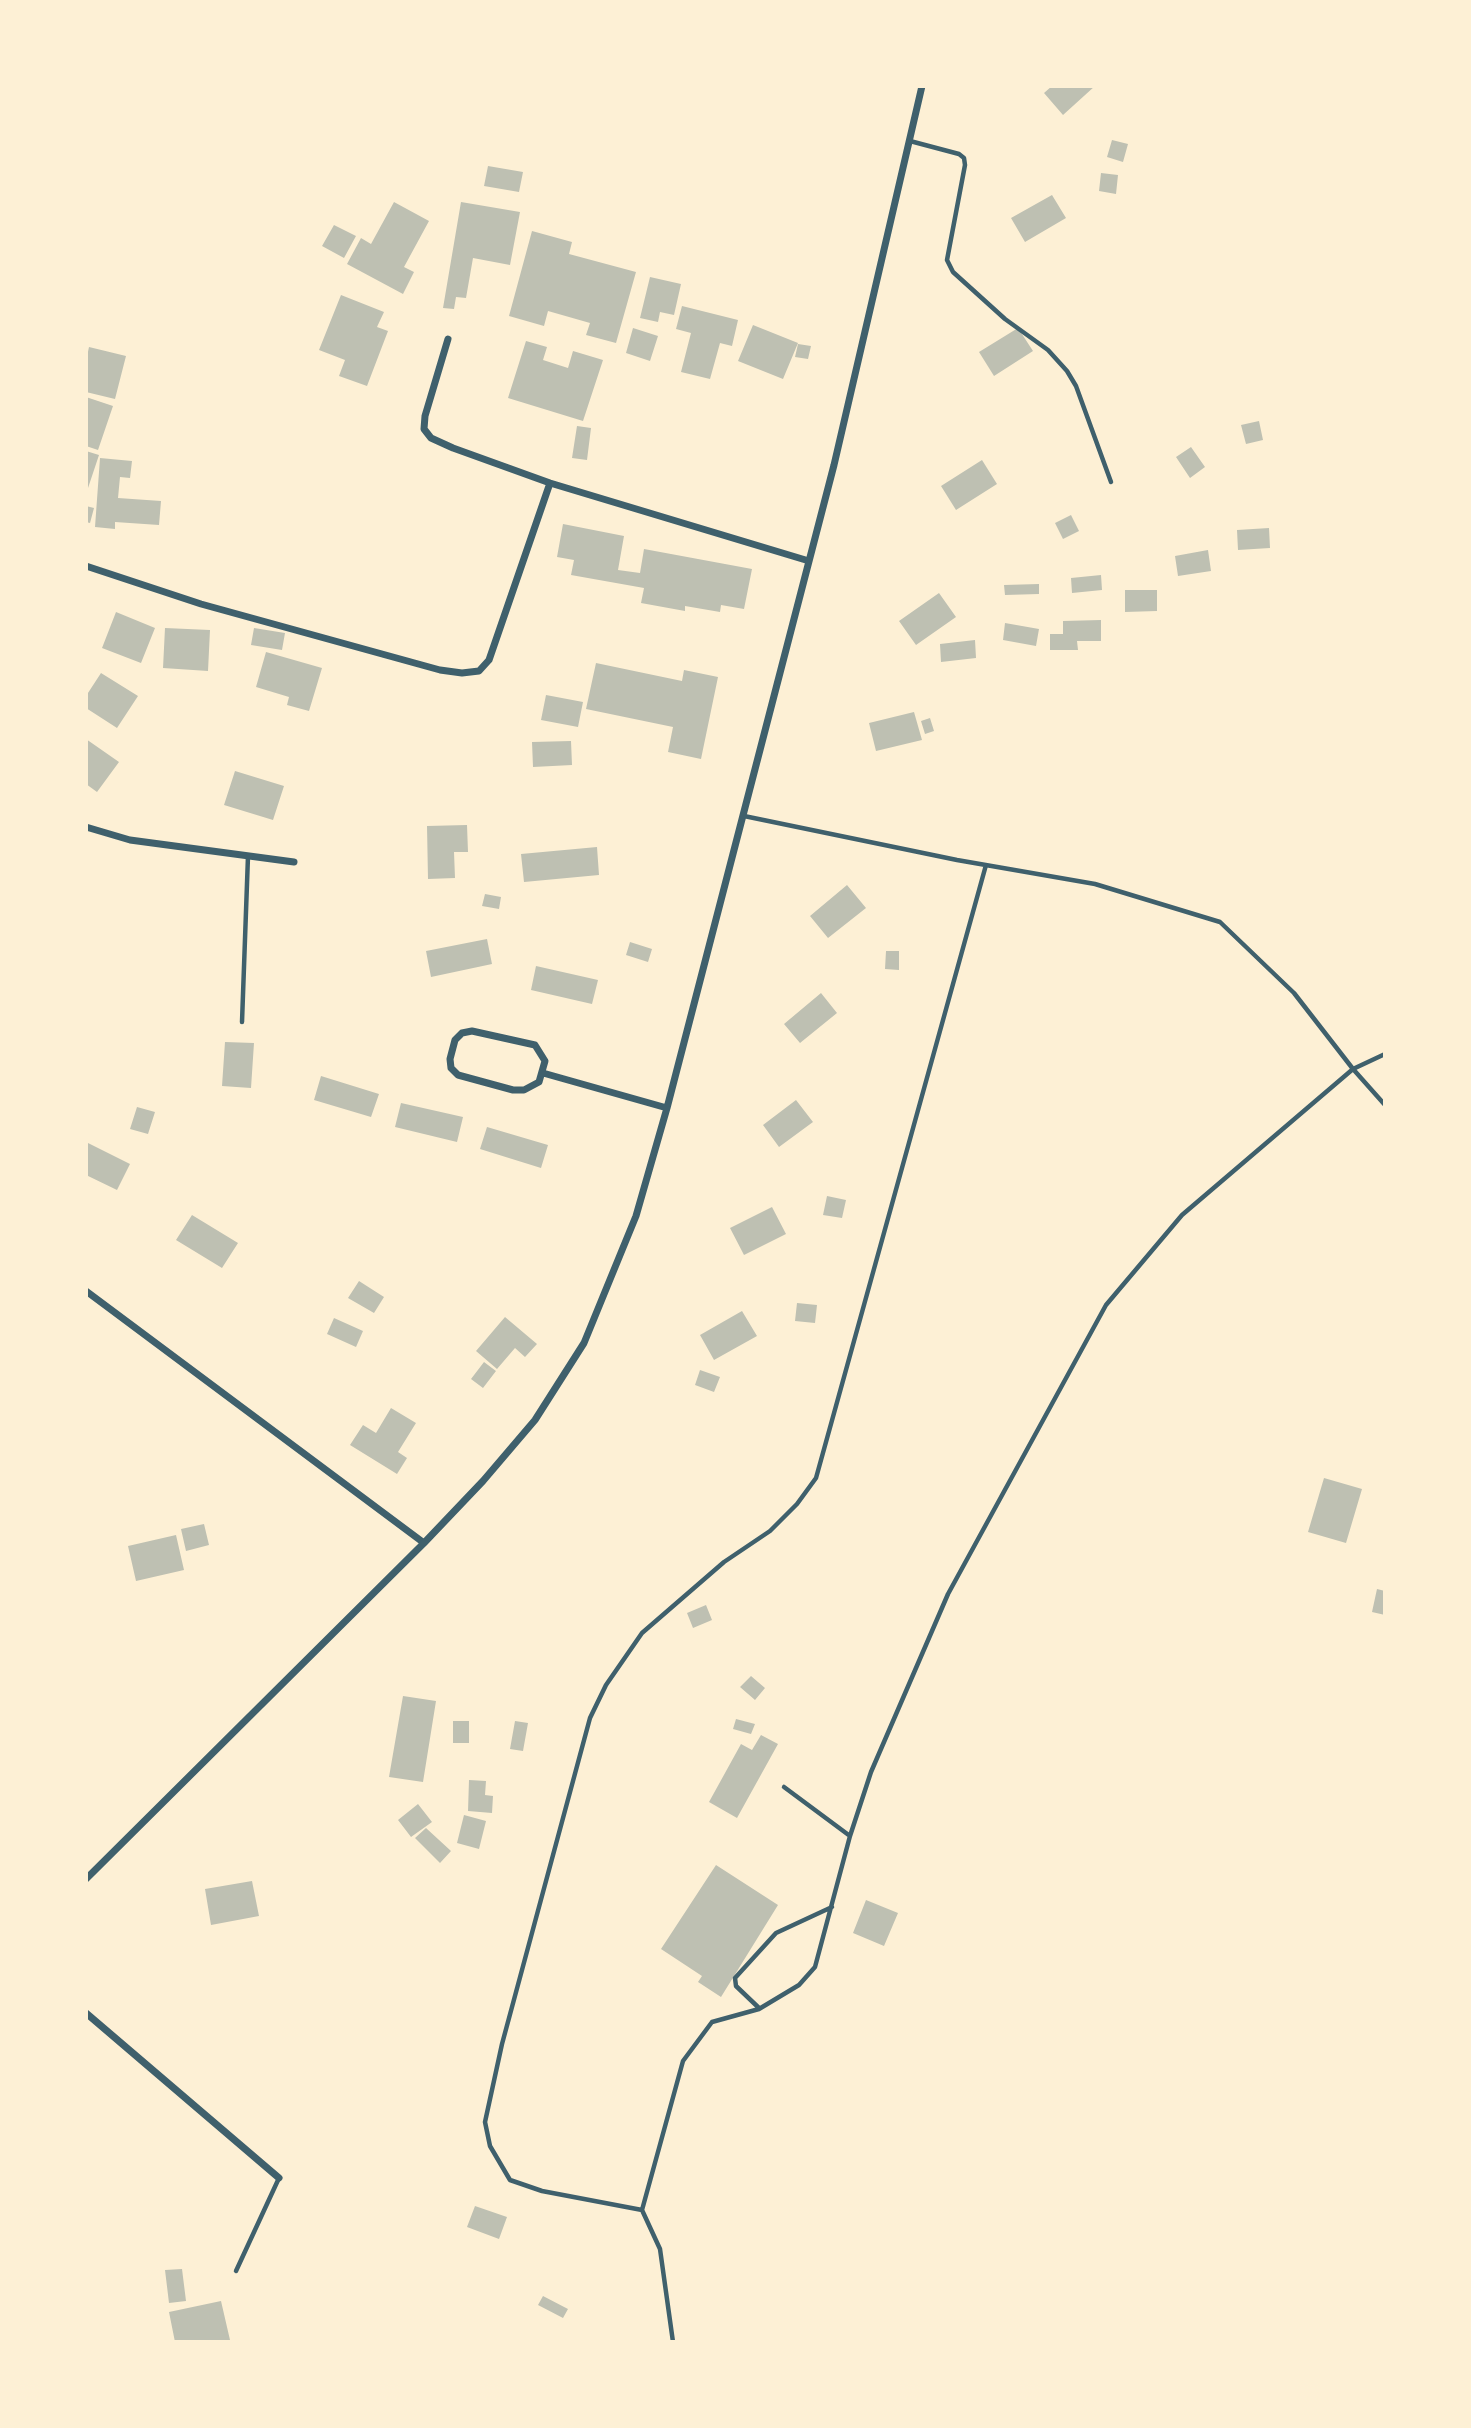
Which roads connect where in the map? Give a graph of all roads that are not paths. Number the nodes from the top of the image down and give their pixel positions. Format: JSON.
{"nodes":[{"id":1,"x":922,"y":86,"type":"edge"},
{"id":2,"x":909,"y":141,"type":"junction"},
{"id":3,"x":448,"y":339,"type":"dead end"},
{"id":4,"x":1111,"y":482,"type":"dead end"},
{"id":5,"x":550,"y":483,"type":"junction"},
{"id":6,"x":809,"y":561,"type":"junction"},
{"id":7,"x":86,"y":566,"type":"edge"},
{"id":8,"x":744,"y":816,"type":"junction"},
{"id":9,"x":86,"y":827,"type":"edge"},
{"id":10,"x":248,"y":856,"type":"junction"},
{"id":11,"x":294,"y":862,"type":"dead end"},
{"id":12,"x":986,"y":865,"type":"junction"},
{"id":13,"x":242,"y":1021,"type":"dead end"},
{"id":14,"x":1385,"y":1054,"type":"edge"},
{"id":15,"x":1353,"y":1069,"type":"junction"},
{"id":16,"x":543,"y":1073,"type":"junction"},
{"id":17,"x":1385,"y":1105,"type":"edge"},
{"id":18,"x":667,"y":1108,"type":"junction"},
{"id":19,"x":86,"y":1291,"type":"edge"},
{"id":20,"x":424,"y":1543,"type":"junction"},
{"id":21,"x":784,"y":1787,"type":"dead end"},
{"id":22,"x":850,"y":1836,"type":"junction"},
{"id":23,"x":86,"y":1879,"type":"edge"},
{"id":24,"x":832,"y":1907,"type":"junction"},
{"id":25,"x":759,"y":2009,"type":"junction"},
{"id":26,"x":86,"y":2013,"type":"edge"},
{"id":27,"x":279,"y":2178,"type":"joint"},
{"id":28,"x":642,"y":2210,"type":"junction"},
{"id":29,"x":236,"y":2271,"type":"dead end"},
{"id":30,"x":673,"y":2342,"type":"edge"}],
"edges":[{"from":1,"to":2,"type":"street"},
{"from":2,"to":4,"type":"lane"},
{"from":2,"to":6,"type":"street"},
{"from":3,"to":5,"type":"street"},
{"from":5,"to":6,"type":"street"},
{"from":5,"to":7,"type":"street"},
{"from":6,"to":8,"type":"street"},
{"from":8,"to":12,"type":"lane"},
{"from":8,"to":18,"type":"street"},
{"from":9,"to":10,"type":"street"},
{"from":10,"to":11,"type":"street"},
{"from":10,"to":13,"type":"lane"},
{"from":12,"to":15,"type":"lane"},
{"from":12,"to":28,"type":"lane"},
{"from":14,"to":15,"type":"lane"},
{"from":15,"to":17,"type":"lane"},
{"from":15,"to":22,"type":"lane"},
{"from":16,"to":16,"type":"street"},
{"from":16,"to":18,"type":"street"},
{"from":18,"to":20,"type":"street"},
{"from":19,"to":20,"type":"street"},
{"from":20,"to":23,"type":"street"},
{"from":21,"to":22,"type":"lane"},
{"from":22,"to":24,"type":"lane"},
{"from":24,"to":25,"type":"lane"},
{"from":24,"to":25,"type":"lane"},
{"from":25,"to":28,"type":"lane"},
{"from":26,"to":27,"type":"street"},
{"from":27,"to":29,"type":"lane"},
{"from":28,"to":30,"type":"lane"}]}
